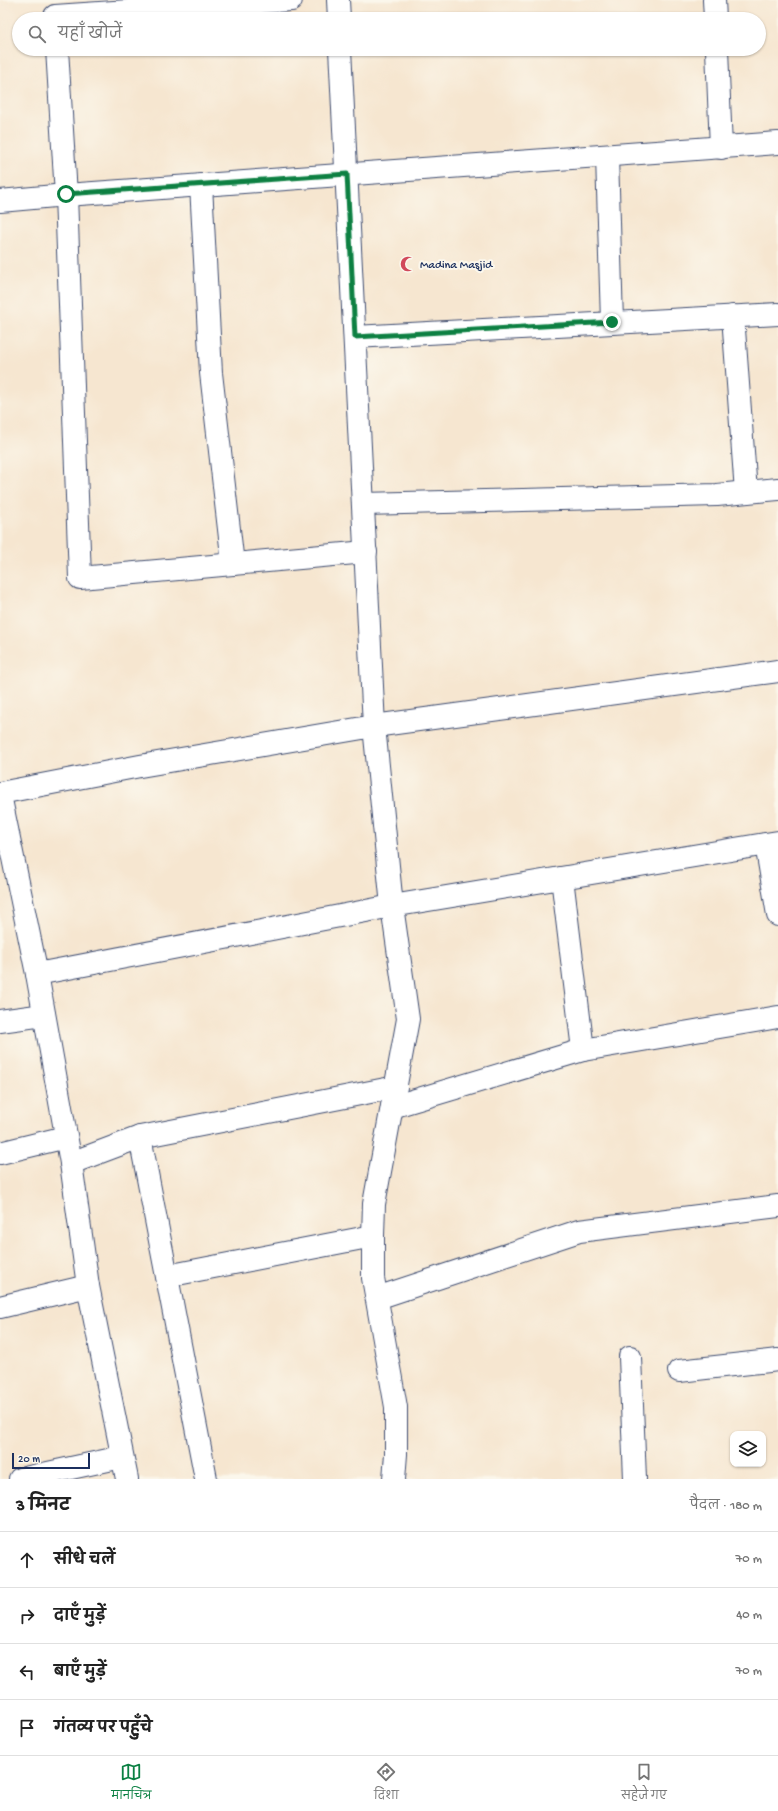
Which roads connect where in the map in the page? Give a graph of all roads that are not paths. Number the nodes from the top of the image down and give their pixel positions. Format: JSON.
{"nodes":[{"id":1,"x":291,"y":0,"type":"edge"},
{"id":2,"x":338,"y":0,"type":"edge"},
{"id":3,"x":714,"y":0,"type":"edge"},
{"id":4,"x":205,"y":3,"type":"edge"},
{"id":5,"x":100,"y":12,"type":"edge"},
{"id":6,"x":339,"y":12,"type":"edge"},
{"id":7,"x":715,"y":12,"type":"edge"},
{"id":8,"x":57,"y":56,"type":"edge"},
{"id":9,"x":340,"y":56,"type":"edge"},
{"id":10,"x":717,"y":56,"type":"edge"},
{"id":11,"x":778,"y":144,"type":"edge"},
{"id":12,"x":721,"y":148,"type":"junction"},
{"id":13,"x":607,"y":156,"type":"junction"},
{"id":14,"x":347,"y":174,"type":"junction"},
{"id":15,"x":201,"y":185,"type":"junction"},
{"id":16,"x":66,"y":194,"type":"junction"},
{"id":17,"x":0,"y":201,"type":"edge"},
{"id":18,"x":778,"y":314,"type":"edge"},
{"id":19,"x":734,"y":316,"type":"junction"},
{"id":20,"x":612,"y":322,"type":"junction"},
{"id":21,"x":355,"y":337,"type":"junction"},
{"id":22,"x":778,"y":489,"type":"edge"},
{"id":23,"x":746,"y":492,"type":"junction"},
{"id":24,"x":363,"y":504,"type":"junction"},
{"id":25,"x":366,"y":552,"type":"junction"},
{"id":26,"x":232,"y":564,"type":"junction"},
{"id":27,"x":778,"y":671,"type":"edge"},
{"id":28,"x":374,"y":726,"type":"junction"},
{"id":29,"x":0,"y":794,"type":"edge"},
{"id":30,"x":772,"y":843,"type":"edge"},
{"id":31,"x":6,"y":855,"type":"edge"},
{"id":32,"x":562,"y":878,"type":"junction"},
{"id":33,"x":392,"y":906,"type":"junction"},
{"id":34,"x":778,"y":915,"type":"edge"},
{"id":35,"x":36,"y":974,"type":"junction"},
{"id":36,"x":44,"y":1015,"type":"junction"},
{"id":37,"x":778,"y":1017,"type":"edge"},
{"id":38,"x":0,"y":1022,"type":"edge"},
{"id":39,"x":583,"y":1050,"type":"junction"},
{"id":40,"x":394,"y":1097,"type":"junction"},
{"id":41,"x":66,"y":1137,"type":"junction"},
{"id":42,"x":140,"y":1137,"type":"junction"},
{"id":43,"x":0,"y":1153,"type":"edge"},
{"id":44,"x":71,"y":1163,"type":"junction"},
{"id":45,"x":778,"y":1206,"type":"edge"},
{"id":46,"x":373,"y":1236,"type":"junction"},
{"id":47,"x":167,"y":1276,"type":"junction"},
{"id":48,"x":88,"y":1286,"type":"junction"},
{"id":49,"x":377,"y":1298,"type":"junction"},
{"id":50,"x":0,"y":1307,"type":"edge"},
{"id":51,"x":630,"y":1358,"type":"dead end"},
{"id":52,"x":778,"y":1360,"type":"edge"},
{"id":53,"x":678,"y":1371,"type":"dead end"},
{"id":54,"x":122,"y":1457,"type":"junction"},
{"id":55,"x":20,"y":1479,"type":"edge"},
{"id":56,"x":127,"y":1479,"type":"edge"},
{"id":57,"x":206,"y":1479,"type":"edge"},
{"id":58,"x":394,"y":1479,"type":"edge"},
{"id":59,"x":635,"y":1479,"type":"edge"}],
"edges":[{"from":1,"to":4,"type":"street"},
{"from":2,"to":6,"type":"street"},
{"from":3,"to":7,"type":"street"},
{"from":4,"to":5,"type":"street"},
{"from":8,"to":16,"type":"street"},
{"from":9,"to":14,"type":"street"},
{"from":10,"to":12,"type":"street"},
{"from":11,"to":12,"type":"street"},
{"from":12,"to":13,"type":"street"},
{"from":13,"to":14,"type":"street"},
{"from":13,"to":20,"type":"street"},
{"from":14,"to":15,"type":"street"},
{"from":14,"to":21,"type":"street"},
{"from":15,"to":16,"type":"street"},
{"from":15,"to":26,"type":"street"},
{"from":16,"to":17,"type":"street"},
{"from":16,"to":26,"type":"street"},
{"from":18,"to":19,"type":"street"},
{"from":19,"to":20,"type":"street"},
{"from":19,"to":23,"type":"street"},
{"from":20,"to":21,"type":"street"},
{"from":21,"to":24,"type":"street"},
{"from":22,"to":23,"type":"street"},
{"from":23,"to":24,"type":"street"},
{"from":24,"to":25,"type":"street"},
{"from":25,"to":26,"type":"street"},
{"from":25,"to":28,"type":"street"},
{"from":27,"to":28,"type":"street"},
{"from":28,"to":29,"type":"street"},
{"from":28,"to":33,"type":"street"},
{"from":29,"to":31,"type":"street"},
{"from":30,"to":32,"type":"street"},
{"from":30,"to":34,"type":"street"},
{"from":31,"to":35,"type":"street"},
{"from":32,"to":33,"type":"street"},
{"from":32,"to":39,"type":"street"},
{"from":33,"to":35,"type":"street"},
{"from":33,"to":40,"type":"street"},
{"from":35,"to":36,"type":"street"},
{"from":36,"to":38,"type":"street"},
{"from":36,"to":41,"type":"street"},
{"from":37,"to":39,"type":"street"},
{"from":39,"to":40,"type":"street"},
{"from":40,"to":42,"type":"street"},
{"from":40,"to":46,"type":"street"},
{"from":41,"to":43,"type":"street"},
{"from":41,"to":44,"type":"street"},
{"from":42,"to":44,"type":"street"},
{"from":42,"to":47,"type":"street"},
{"from":44,"to":48,"type":"street"},
{"from":45,"to":49,"type":"street"},
{"from":46,"to":47,"type":"street"},
{"from":46,"to":49,"type":"street"},
{"from":47,"to":57,"type":"street"},
{"from":48,"to":50,"type":"street"},
{"from":48,"to":54,"type":"street"},
{"from":49,"to":58,"type":"street"},
{"from":51,"to":59,"type":"street"},
{"from":52,"to":53,"type":"street"},
{"from":54,"to":55,"type":"street"},
{"from":54,"to":56,"type":"street"}]}
